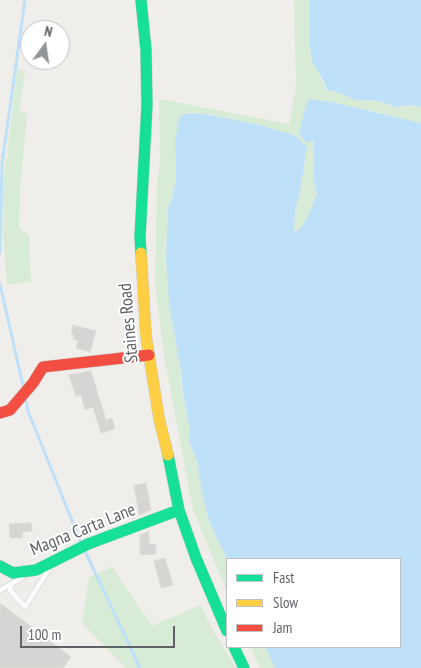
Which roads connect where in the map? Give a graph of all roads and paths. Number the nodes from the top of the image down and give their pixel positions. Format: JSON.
{"nodes":[{"id":1,"x":141,"y":0,"type":"edge"},
{"id":2,"x":149,"y":356,"type":"junction"},
{"id":3,"x":0,"y":413,"type":"edge"},
{"id":4,"x":179,"y":510,"type":"junction"},
{"id":5,"x":53,"y":562,"type":"junction"},
{"id":6,"x":0,"y":566,"type":"edge"},
{"id":7,"x":36,"y":570,"type":"junction"},
{"id":8,"x":12,"y":584,"type":"junction"},
{"id":9,"x":0,"y":590,"type":"edge"},
{"id":10,"x":226,"y":629,"type":"edge"},
{"id":11,"x":234,"y":648,"type":"edge"},
{"id":12,"x":244,"y":668,"type":"edge"}],
"edges":[{"from":1,"to":2,"type":"main road","name":"Staines Road"},
{"from":2,"to":3,"type":"main road"},
{"from":2,"to":4,"type":"main road","name":"Staines Road"},
{"from":4,"to":5,"type":"main road","name":"Magna Carta Lane"},
{"from":4,"to":10,"type":"main road","name":"Staines Road"},
{"from":5,"to":7,"type":"main road","name":"Magna Carta Lane"},
{"from":5,"to":8,"type":"lane"},
{"from":6,"to":7,"type":"main road","name":"Magna Carta Lane"},
{"from":7,"to":8,"type":"lane"},
{"from":8,"to":9,"type":"lane"},
{"from":11,"to":12,"type":"main road"}]}
